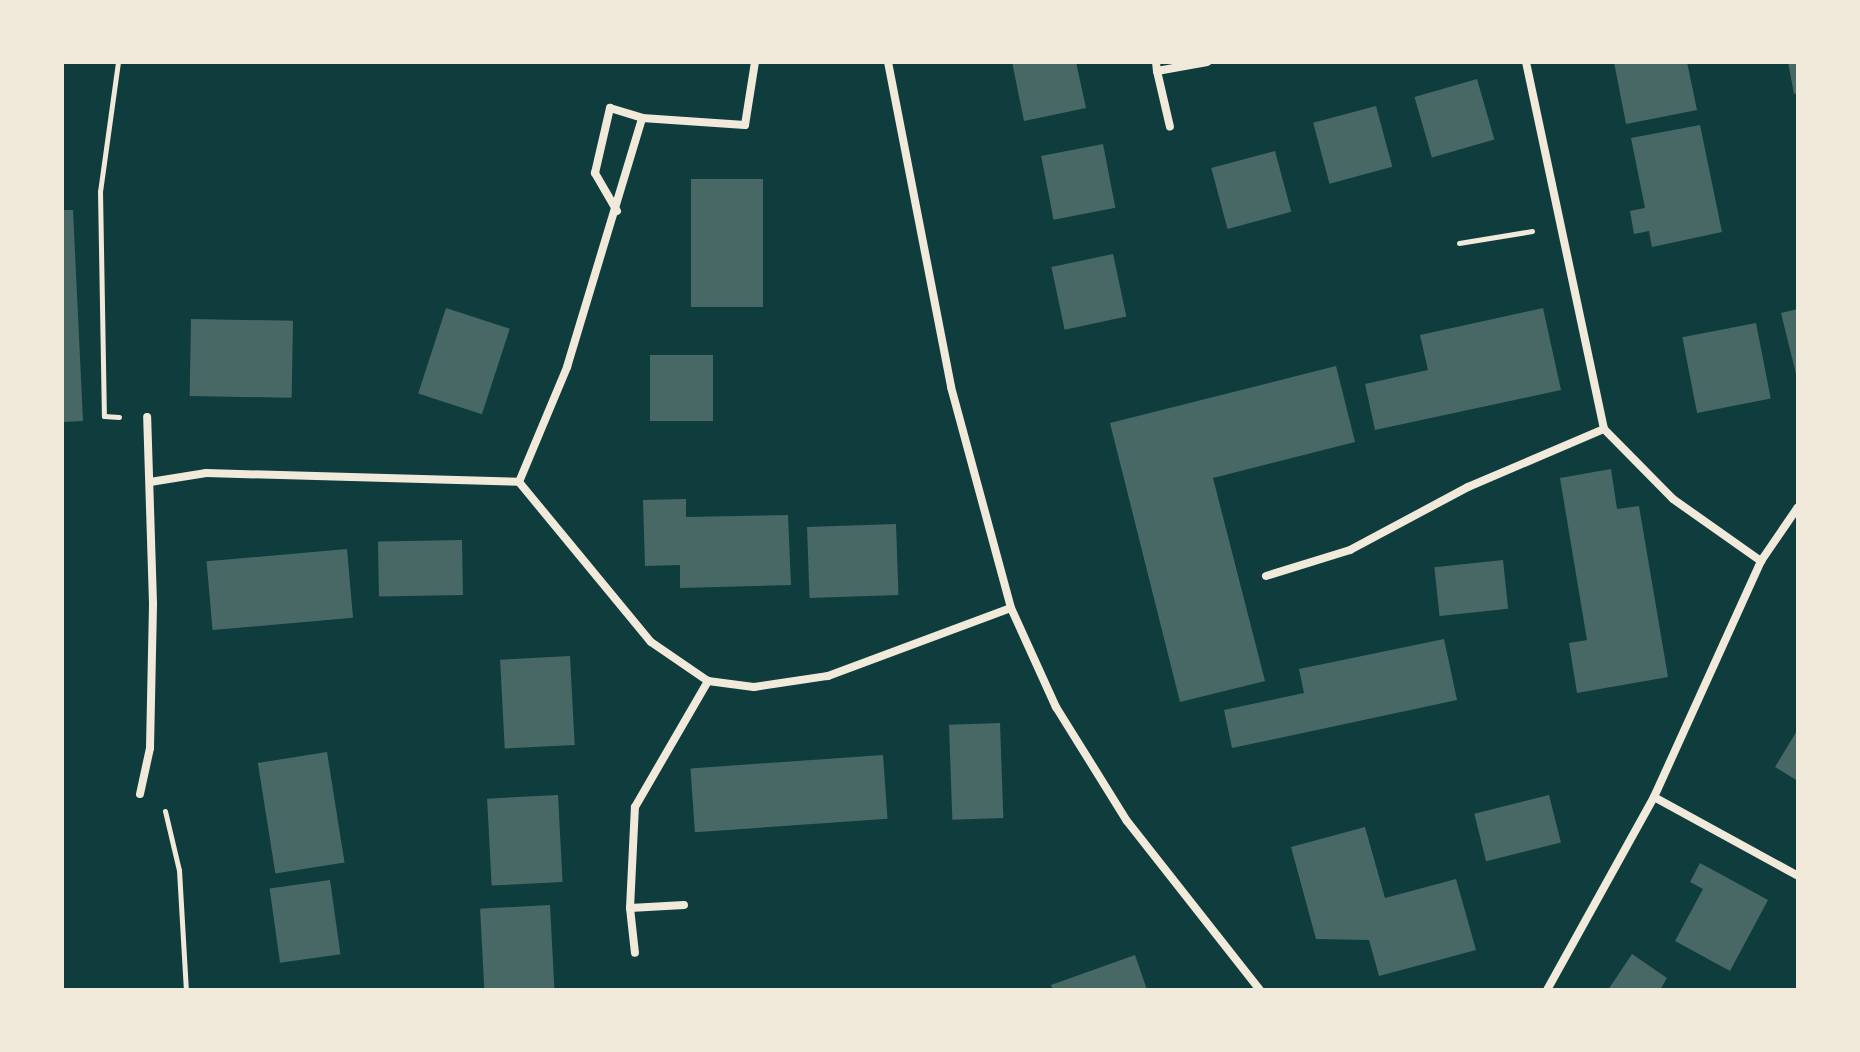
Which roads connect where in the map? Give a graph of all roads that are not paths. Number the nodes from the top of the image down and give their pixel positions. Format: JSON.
{"nodes":[{"id":1,"x":755,"y":62,"type":"edge"},
{"id":2,"x":888,"y":62,"type":"edge"},
{"id":3,"x":1207,"y":62,"type":"edge"},
{"id":4,"x":1526,"y":62,"type":"edge"},
{"id":5,"x":1156,"y":67,"type":"edge"},
{"id":6,"x":642,"y":118,"type":"junction"},
{"id":7,"x":1170,"y":127,"type":"dead end"},
{"id":8,"x":617,"y":211,"type":"junction"},
{"id":9,"x":147,"y":417,"type":"road end"},
{"id":10,"x":1604,"y":429,"type":"junction"},
{"id":11,"x":150,"y":482,"type":"junction"},
{"id":12,"x":519,"y":482,"type":"junction"},
{"id":13,"x":1798,"y":507,"type":"edge"},
{"id":14,"x":1761,"y":561,"type":"junction"},
{"id":15,"x":1266,"y":576,"type":"dead end"},
{"id":16,"x":1011,"y":608,"type":"junction"},
{"id":17,"x":708,"y":681,"type":"junction"},
{"id":18,"x":140,"y":794,"type":"dead end"},
{"id":19,"x":1654,"y":797,"type":"junction"},
{"id":20,"x":1798,"y":876,"type":"edge"},
{"id":21,"x":684,"y":905,"type":"dead end"},
{"id":22,"x":630,"y":908,"type":"junction"},
{"id":23,"x":635,"y":953,"type":"dead end"},
{"id":24,"x":1260,"y":990,"type":"edge"},
{"id":25,"x":1547,"y":990,"type":"edge"}],
"edges":[{"from":1,"to":6,"type":"street"},
{"from":2,"to":16,"type":"street"},
{"from":3,"to":5,"type":"street"},
{"from":4,"to":10,"type":"street"},
{"from":5,"to":7,"type":"street"},
{"from":6,"to":8,"type":"street"},
{"from":6,"to":8,"type":"street"},
{"from":8,"to":12,"type":"street"},
{"from":9,"to":11,"type":"street"},
{"from":10,"to":14,"type":"street"},
{"from":10,"to":15,"type":"street"},
{"from":11,"to":12,"type":"street"},
{"from":11,"to":18,"type":"street"},
{"from":12,"to":17,"type":"street"},
{"from":13,"to":14,"type":"street"},
{"from":14,"to":19,"type":"street"},
{"from":16,"to":17,"type":"street"},
{"from":16,"to":24,"type":"street"},
{"from":17,"to":22,"type":"street"},
{"from":19,"to":20,"type":"street"},
{"from":19,"to":25,"type":"street"},
{"from":21,"to":22,"type":"street"},
{"from":22,"to":23,"type":"street"}]}
